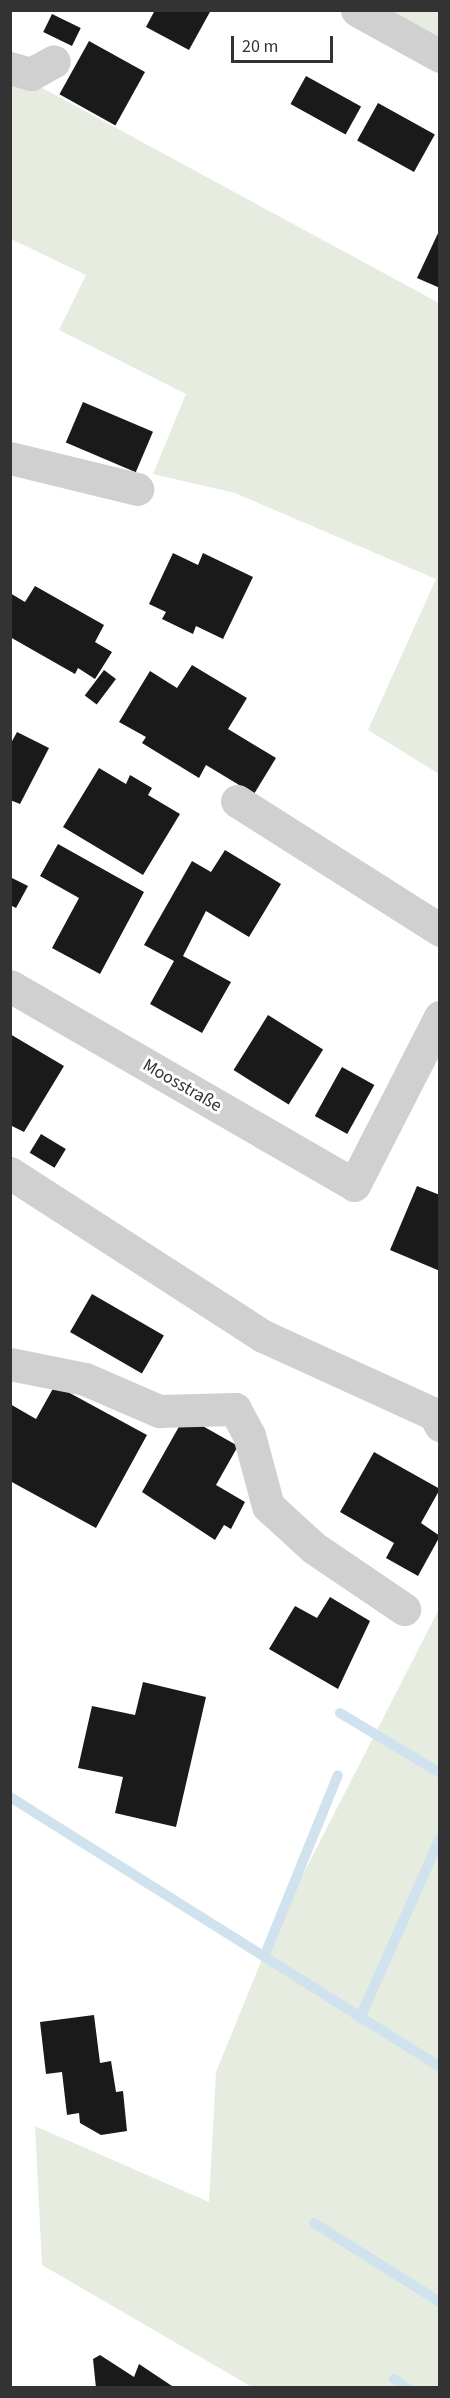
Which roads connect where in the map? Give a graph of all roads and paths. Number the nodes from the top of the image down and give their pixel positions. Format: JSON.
{"nodes":[{"id":1,"x":357,"y":10,"type":"edge"},
{"id":2,"x":440,"y":56,"type":"edge"},
{"id":3,"x":54,"y":62,"type":"dead end"},
{"id":4,"x":10,"y":68,"type":"edge"},
{"id":5,"x":10,"y":458,"type":"edge"},
{"id":6,"x":137,"y":489,"type":"dead end"},
{"id":7,"x":237,"y":801,"type":"dead end"},
{"id":8,"x":440,"y":930,"type":"edge"},
{"id":9,"x":10,"y":986,"type":"edge"},
{"id":10,"x":440,"y":1017,"type":"edge"},
{"id":11,"x":10,"y":1173,"type":"edge"},
{"id":12,"x":10,"y":1364,"type":"edge"},
{"id":13,"x":438,"y":1415,"type":"edge"},
{"id":14,"x":404,"y":1609,"type":"dead end"}],
"edges":[{"from":1,"to":2,"type":"street"},
{"from":3,"to":4,"type":"street"},
{"from":5,"to":6,"type":"street"},
{"from":7,"to":8,"type":"street"},
{"from":9,"to":10,"type":"street","name":"Moosstraße"},
{"from":11,"to":13,"type":"street"},
{"from":12,"to":14,"type":"street"}]}
